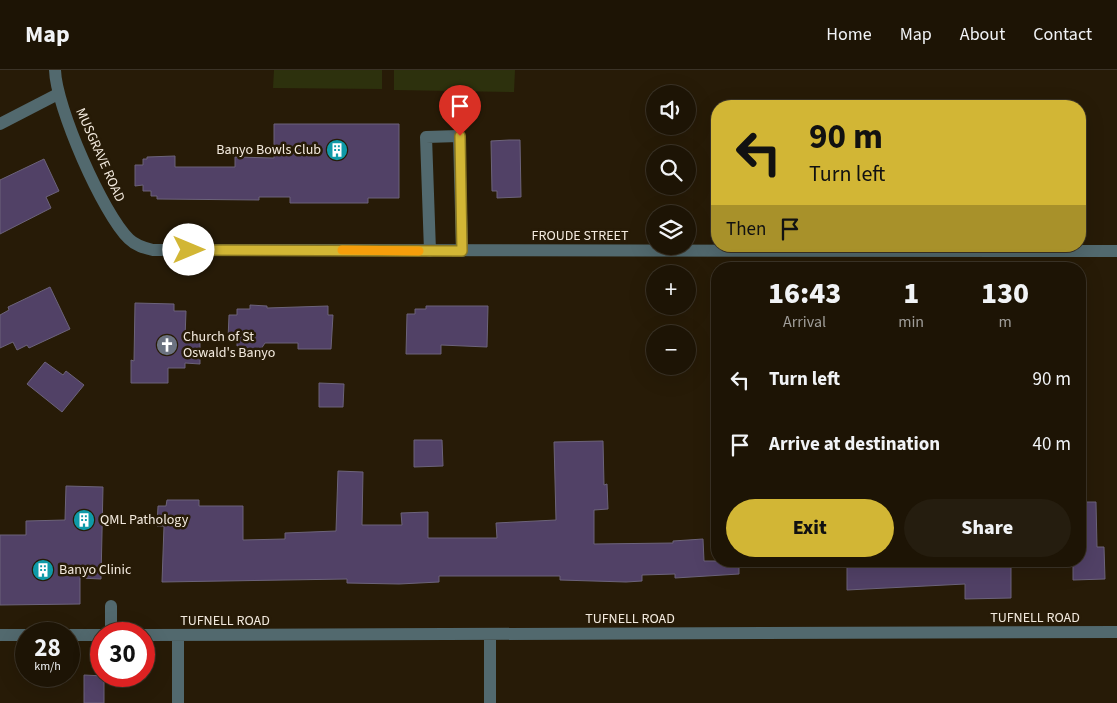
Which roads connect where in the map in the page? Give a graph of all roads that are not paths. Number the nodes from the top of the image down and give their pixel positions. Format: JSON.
{"nodes":[{"id":1,"x":55,"y":70,"type":"edge"},
{"id":2,"x":58,"y":94,"type":"junction"},
{"id":3,"x":0,"y":124,"type":"edge"},
{"id":4,"x":134,"y":244,"type":"joint"},
{"id":5,"x":430,"y":251,"type":"junction"},
{"id":6,"x":462,"y":251,"type":"junction"},
{"id":7,"x":711,"y":251,"type":"edge"},
{"id":8,"x":1086,"y":252,"type":"edge"},
{"id":9,"x":1117,"y":252,"type":"edge"},
{"id":10,"x":111,"y":606,"type":"dead end"},
{"id":11,"x":111,"y":622,"type":"edge"},
{"id":12,"x":1117,"y":632,"type":"edge"},
{"id":13,"x":490,"y":634,"type":"junction"},
{"id":14,"x":0,"y":635,"type":"edge"},
{"id":15,"x":15,"y":635,"type":"edge"},
{"id":16,"x":155,"y":635,"type":"edge"},
{"id":17,"x":178,"y":636,"type":"junction"},
{"id":18,"x":178,"y":703,"type":"edge"},
{"id":19,"x":490,"y":703,"type":"edge"}],
"edges":[{"from":1,"to":2,"type":"street","name":"MUSGRAVE ROAD"},
{"from":2,"to":3,"type":"street"},
{"from":2,"to":4,"type":"street","name":"MUSGRAVE ROAD"},
{"from":4,"to":5,"type":"street","name":"FROUDE STREET"},
{"from":5,"to":6,"type":"street","name":"FROUDE STREET"},
{"from":5,"to":6,"type":"street"},
{"from":6,"to":7,"type":"street","name":"FROUDE STREET"},
{"from":8,"to":9,"type":"street","name":"FROUDE STREET"},
{"from":10,"to":11,"type":"street"},
{"from":12,"to":13,"type":"street","name":"TUFNELL ROAD"},
{"from":13,"to":17,"type":"street","name":"TUFNELL ROAD"},
{"from":13,"to":19,"type":"street"},
{"from":14,"to":15,"type":"street"},
{"from":16,"to":17,"type":"street","name":"TUFNELL ROAD"},
{"from":17,"to":18,"type":"street"}]}
